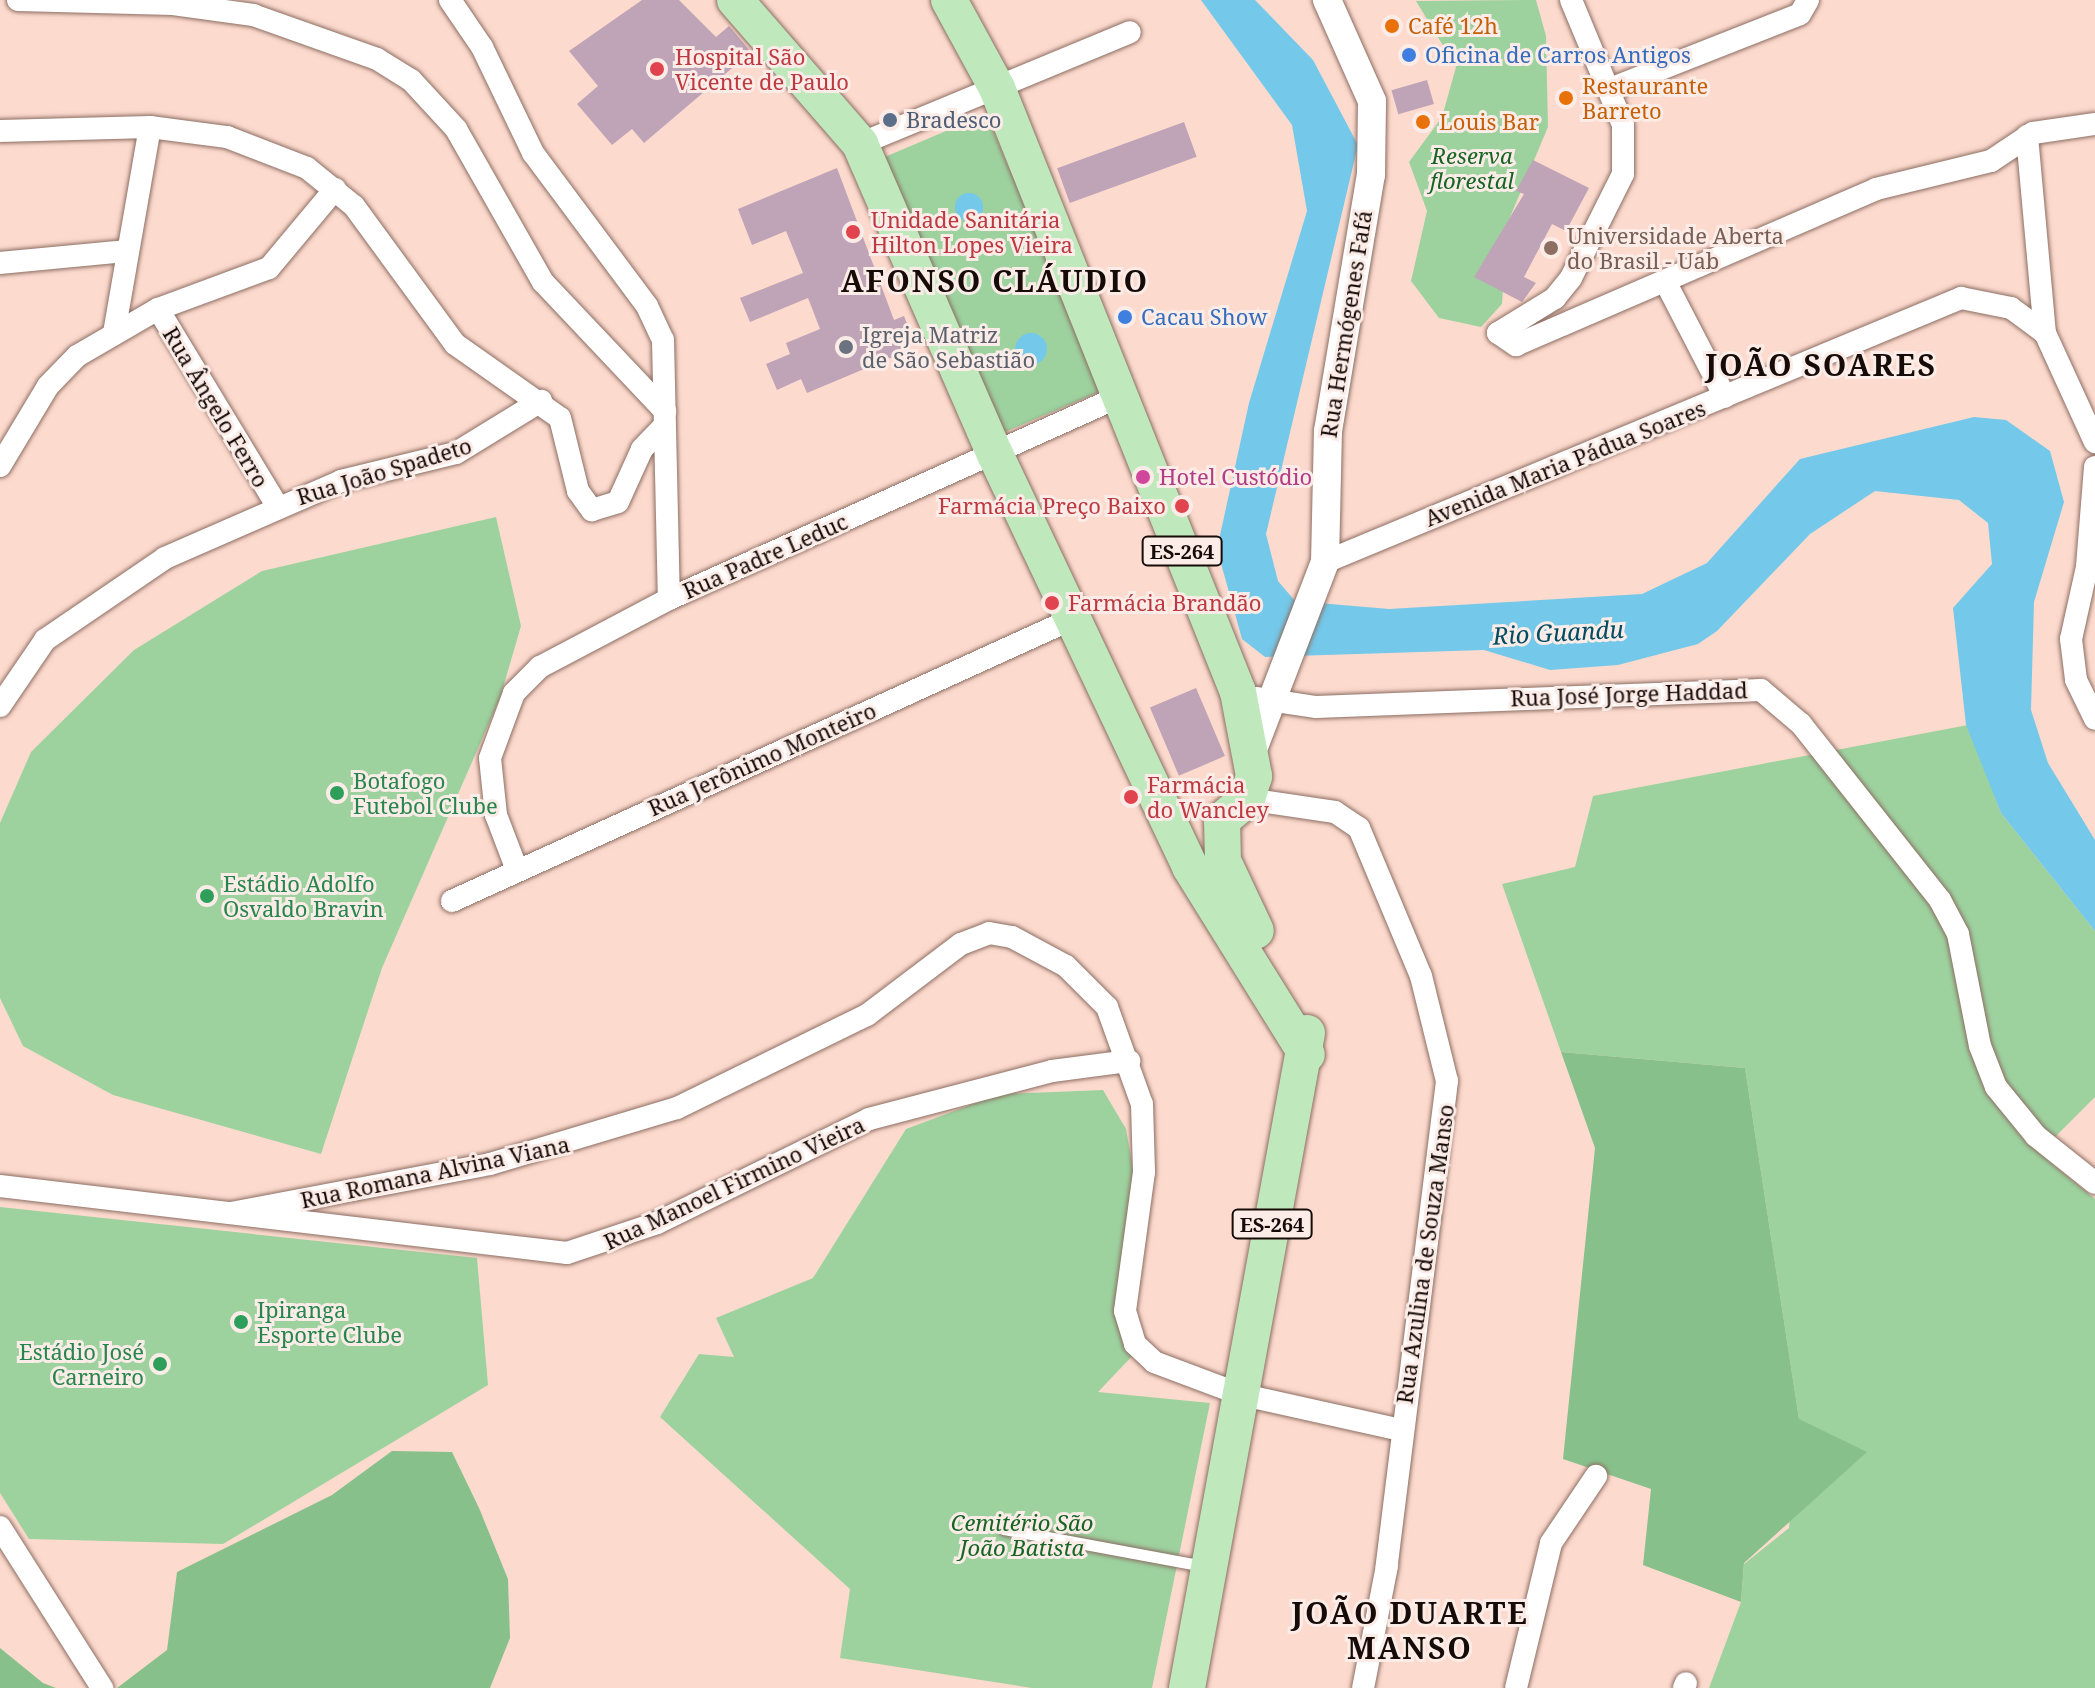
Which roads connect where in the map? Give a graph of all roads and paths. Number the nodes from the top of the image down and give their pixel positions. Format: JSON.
{"nodes":[{"id":1,"x":18,"y":0,"type":"edge"},
{"id":2,"x":450,"y":0,"type":"edge"},
{"id":3,"x":735,"y":0,"type":"edge"},
{"id":4,"x":949,"y":0,"type":"edge"},
{"id":5,"x":1327,"y":0,"type":"edge"},
{"id":6,"x":1571,"y":0,"type":"edge"},
{"id":7,"x":1804,"y":7,"type":"edge"},
{"id":8,"x":1130,"y":32,"type":"dead end"},
{"id":9,"x":997,"y":88,"type":"junction"},
{"id":10,"x":1610,"y":89,"type":"junction"},
{"id":11,"x":2095,"y":124,"type":"edge"},
{"id":12,"x":150,"y":127,"type":"junction"},
{"id":13,"x":0,"y":131,"type":"edge"},
{"id":14,"x":2027,"y":136,"type":"junction"},
{"id":15,"x":860,"y":144,"type":"junction"},
{"id":16,"x":335,"y":189,"type":"junction"},
{"id":17,"x":127,"y":251,"type":"junction"},
{"id":18,"x":0,"y":263,"type":"edge"},
{"id":19,"x":1666,"y":283,"type":"junction"},
{"id":20,"x":158,"y":309,"type":"junction"},
{"id":21,"x":114,"y":333,"type":"junction"},
{"id":22,"x":2045,"y":333,"type":"junction"},
{"id":23,"x":1120,"y":396,"type":"junction"},
{"id":24,"x":1725,"y":397,"type":"junction"},
{"id":25,"x":541,"y":401,"type":"junction"},
{"id":26,"x":664,"y":419,"type":"junction"},
{"id":27,"x":2095,"y":442,"type":"edge"},
{"id":28,"x":995,"y":454,"type":"junction"},
{"id":29,"x":0,"y":466,"type":"edge"},
{"id":30,"x":2095,"y":467,"type":"edge"},
{"id":31,"x":276,"y":504,"type":"junction"},
{"id":32,"x":1325,"y":562,"type":"junction"},
{"id":33,"x":669,"y":599,"type":"junction"},
{"id":34,"x":1072,"y":619,"type":"junction"},
{"id":35,"x":1250,"y":700,"type":"junction"},
{"id":36,"x":0,"y":706,"type":"edge"},
{"id":37,"x":2095,"y":719,"type":"edge"},
{"id":38,"x":1158,"y":795,"type":"junction"},
{"id":39,"x":1235,"y":809,"type":"junction"},
{"id":40,"x":517,"y":870,"type":"junction"},
{"id":41,"x":452,"y":901,"type":"dead end"},
{"id":42,"x":1307,"y":1055,"type":"junction"},
{"id":43,"x":1129,"y":1061,"type":"junction"},
{"id":44,"x":2095,"y":1183,"type":"edge"},
{"id":45,"x":0,"y":1186,"type":"edge"},
{"id":46,"x":231,"y":1213,"type":"junction"},
{"id":47,"x":1239,"y":1394,"type":"junction"},
{"id":48,"x":1402,"y":1430,"type":"junction"},
{"id":49,"x":1596,"y":1476,"type":"dead end"},
{"id":50,"x":0,"y":1527,"type":"edge"},
{"id":51,"x":1004,"y":1529,"type":"dead end"},
{"id":52,"x":1208,"y":1567,"type":"junction"},
{"id":53,"x":102,"y":1688,"type":"edge"},
{"id":54,"x":1187,"y":1688,"type":"edge"},
{"id":55,"x":1363,"y":1688,"type":"edge"},
{"id":56,"x":1516,"y":1688,"type":"edge"}],
"edges":[{"from":1,"to":26,"type":"street"},
{"from":2,"to":26,"type":"street"},
{"from":3,"to":15,"type":"main road"},
{"from":4,"to":9,"type":"main road","number":"ES-264"},
{"from":5,"to":32,"type":"street","name":"Rua Hermógenes Fafá"},
{"from":6,"to":10,"type":"street"},
{"from":7,"to":10,"type":"street"},
{"from":8,"to":9,"type":"street"},
{"from":9,"to":15,"type":"street"},
{"from":9,"to":23,"type":"main road","number":"ES-264"},
{"from":10,"to":19,"type":"street"},
{"from":11,"to":14,"type":"street"},
{"from":12,"to":13,"type":"street"},
{"from":12,"to":16,"type":"street"},
{"from":12,"to":17,"type":"street"},
{"from":14,"to":19,"type":"street"},
{"from":14,"to":22,"type":"street"},
{"from":15,"to":28,"type":"main road"},
{"from":16,"to":20,"type":"street"},
{"from":16,"to":25,"type":"street"},
{"from":17,"to":18,"type":"street"},
{"from":17,"to":21,"type":"street"},
{"from":19,"to":24,"type":"street"},
{"from":20,"to":21,"type":"street"},
{"from":20,"to":31,"type":"street","name":"Rua Ângelo Ferro"},
{"from":21,"to":29,"type":"street"},
{"from":22,"to":24,"type":"street","name":"Avenida Maria Pádua Soares"},
{"from":22,"to":27,"type":"street","name":"Avenida Maria Pádua Soares"},
{"from":23,"to":28,"type":"street","name":"Rua Padre Leduc"},
{"from":23,"to":35,"type":"main road","number":"ES-264"},
{"from":24,"to":32,"type":"street","name":"Avenida Maria Pádua Soares"},
{"from":25,"to":26,"type":"street"},
{"from":25,"to":31,"type":"street","name":"Rua João Spadeto"},
{"from":26,"to":33,"type":"street"},
{"from":28,"to":33,"type":"street","name":"Rua Padre Leduc"},
{"from":28,"to":34,"type":"main road"},
{"from":30,"to":37,"type":"street"},
{"from":31,"to":36,"type":"street","name":"Rua João Spadeto"},
{"from":32,"to":35,"type":"street","name":"Rua Hermógenes Fafá"},
{"from":33,"to":40,"type":"street","name":"Rua Padre Leduc"},
{"from":34,"to":38,"type":"main road"},
{"from":34,"to":40,"type":"street","name":"Rua Jerônimo Monteiro"},
{"from":35,"to":39,"type":"main road","number":"ES-264"},
{"from":35,"to":44,"type":"street","name":"Rua José Jorge Haddad"},
{"from":38,"to":39,"type":"main road"},
{"from":38,"to":42,"type":"main road"},
{"from":39,"to":42,"type":"main road","number":"ES-264"},
{"from":39,"to":48,"type":"street","name":"Rua Azulina de Souza Manso"},
{"from":40,"to":41,"type":"street","name":"Rua Jerônimo Monteiro"},
{"from":42,"to":47,"type":"main road","number":"ES-264"},
{"from":43,"to":46,"type":"street","name":"Rua Manoel Firmino Vieira"},
{"from":43,"to":46,"type":"street","name":"Rua Romana Alvina Viana"},
{"from":43,"to":47,"type":"street","name":"Rua Romana Alvina Viana"},
{"from":45,"to":46,"type":"street","name":"Rua Manoel Firmino Vieira"},
{"from":47,"to":48,"type":"street","name":"Rua Romana Alvina Viana"},
{"from":47,"to":52,"type":"main road","number":"ES-264"},
{"from":48,"to":55,"type":"street","name":"Rua Azulina de Souza Manso"},
{"from":49,"to":56,"type":"street"},
{"from":50,"to":53,"type":"street"},
{"from":51,"to":52,"type":"lane"},
{"from":52,"to":54,"type":"main road","number":"ES-264"}]}
